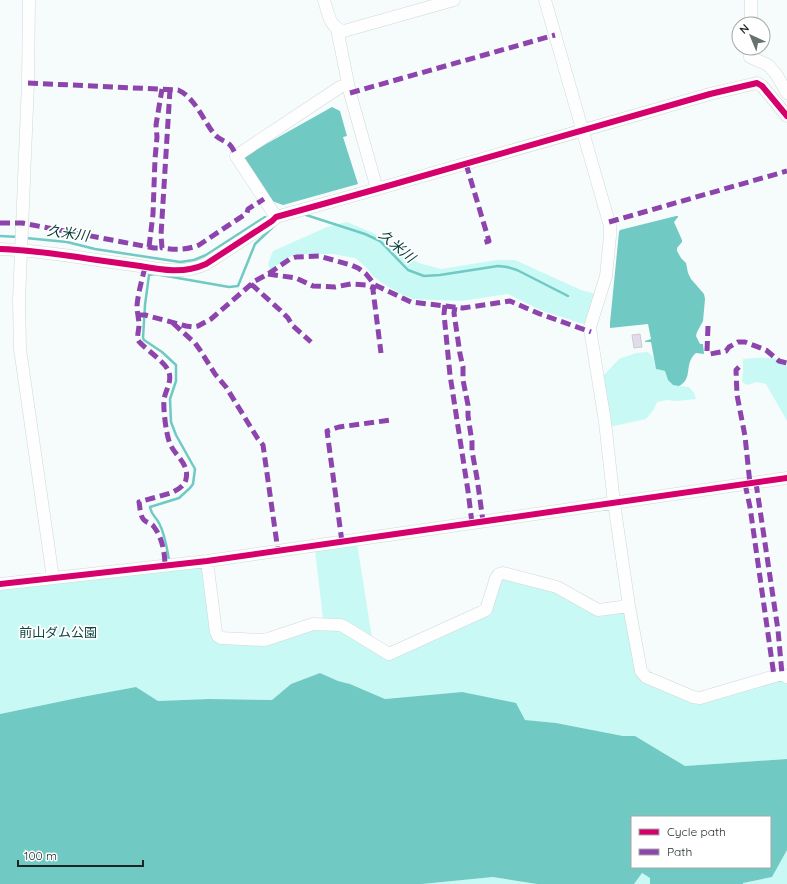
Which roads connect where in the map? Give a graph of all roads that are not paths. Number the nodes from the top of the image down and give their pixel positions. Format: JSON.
{"nodes":[{"id":1,"x":29,"y":0,"type":"edge"},
{"id":2,"x":324,"y":0,"type":"edge"},
{"id":3,"x":454,"y":0,"type":"edge"},
{"id":4,"x":545,"y":0,"type":"edge"},
{"id":5,"x":751,"y":0,"type":"edge"},
{"id":6,"x":751,"y":16,"type":"edge"},
{"id":7,"x":337,"y":28,"type":"junction"},
{"id":8,"x":750,"y":56,"type":"edge"},
{"id":9,"x":781,"y":74,"type":"edge"},
{"id":10,"x":348,"y":84,"type":"junction"},
{"id":11,"x":787,"y":93,"type":"edge"},
{"id":12,"x":787,"y":116,"type":"edge"},
{"id":13,"x":582,"y":131,"type":"junction"},
{"id":14,"x":377,"y":189,"type":"junction"},
{"id":15,"x":276,"y":216,"type":"junction"},
{"id":16,"x":0,"y":249,"type":"edge"},
{"id":17,"x":20,"y":249,"type":"junction"},
{"id":18,"x":787,"y":478,"type":"edge"},
{"id":19,"x":614,"y":503,"type":"junction"},
{"id":20,"x":207,"y":561,"type":"junction"},
{"id":21,"x":53,"y":578,"type":"junction"},
{"id":22,"x":0,"y":584,"type":"edge"},
{"id":23,"x":629,"y":606,"type":"junction"},
{"id":24,"x":787,"y":677,"type":"edge"}],
"edges":[{"from":1,"to":17,"type":"street"},
{"from":2,"to":7,"type":"street"},
{"from":3,"to":7,"type":"street"},
{"from":4,"to":13,"type":"street"},
{"from":5,"to":6,"type":"street"},
{"from":7,"to":10,"type":"street"},
{"from":8,"to":9,"type":"street"},
{"from":9,"to":11,"type":"street"},
{"from":10,"to":14,"type":"street"},
{"from":10,"to":15,"type":"street"},
{"from":12,"to":13,"type":"street"},
{"from":13,"to":14,"type":"street"},
{"from":13,"to":19,"type":"street"},
{"from":14,"to":15,"type":"street"},
{"from":15,"to":17,"type":"street"},
{"from":16,"to":17,"type":"street"},
{"from":17,"to":21,"type":"street"},
{"from":18,"to":19,"type":"street"},
{"from":19,"to":20,"type":"street"},
{"from":19,"to":23,"type":"street"},
{"from":20,"to":21,"type":"street"},
{"from":20,"to":23,"type":"street"},
{"from":21,"to":22,"type":"street"},
{"from":23,"to":24,"type":"street"}]}
